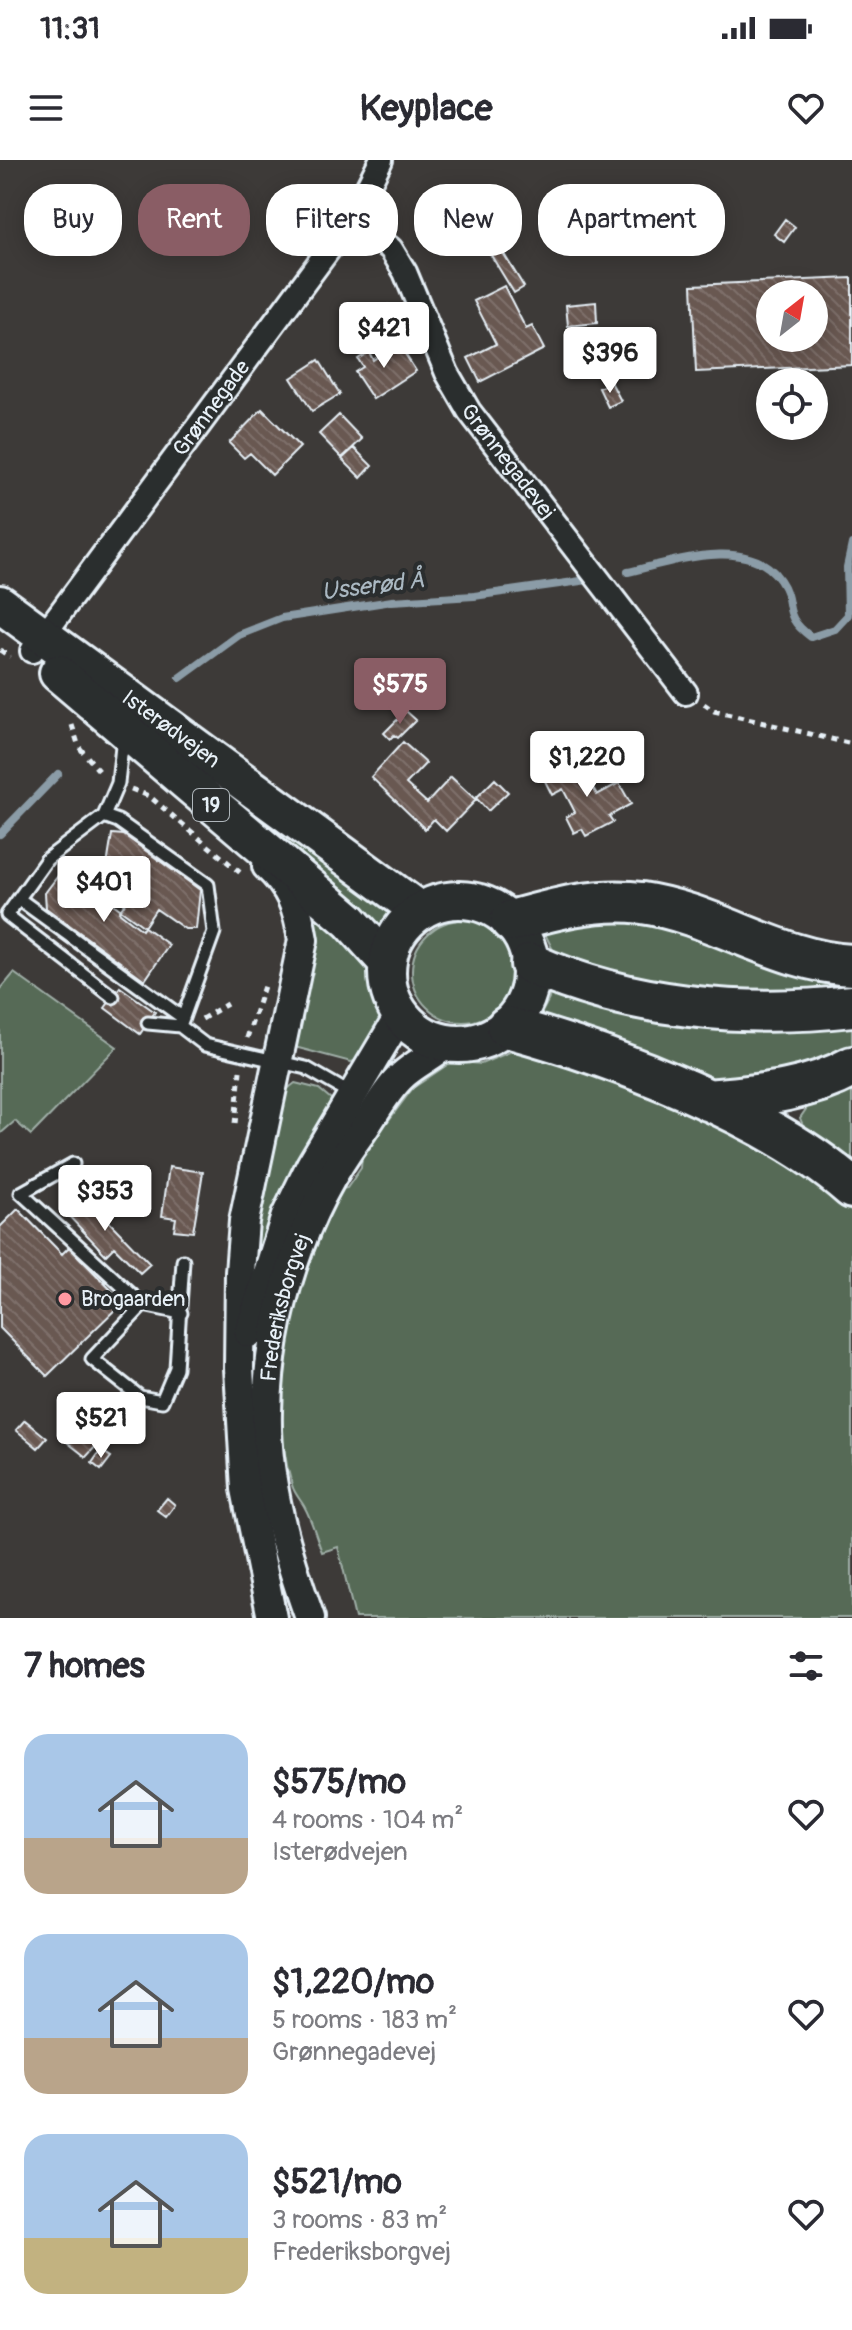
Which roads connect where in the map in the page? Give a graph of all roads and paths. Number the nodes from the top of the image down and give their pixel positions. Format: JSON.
{"nodes":[{"id":1,"x":381,"y":160,"type":"edge"},
{"id":2,"x":369,"y":184,"type":"edge"},
{"id":3,"x":324,"y":256,"type":"edge"},
{"id":4,"x":395,"y":256,"type":"edge"},
{"id":5,"x":0,"y":604,"type":"edge"},
{"id":6,"x":0,"y":628,"type":"edge"},
{"id":7,"x":37,"y":643,"type":"junction"},
{"id":8,"x":686,"y":693,"type":"joint"},
{"id":9,"x":124,"y":729,"type":"junction"},
{"id":10,"x":852,"y":744,"type":"edge"},
{"id":11,"x":185,"y":783,"type":"junction"},
{"id":12,"x":104,"y":816,"type":"junction"},
{"id":13,"x":19,"y":899,"type":"junction"},
{"id":14,"x":420,"y":911,"type":"junction"},
{"id":15,"x":511,"y":921,"type":"junction"},
{"id":16,"x":387,"y":962,"type":"junction"},
{"id":17,"x":531,"y":964,"type":"junction"},
{"id":18,"x":852,"y":965,"type":"edge"},
{"id":19,"x":113,"y":997,"type":"dead end"},
{"id":20,"x":852,"y":1006,"type":"edge"},
{"id":21,"x":400,"y":1015,"type":"junction"},
{"id":22,"x":181,"y":1022,"type":"junction"},
{"id":23,"x":148,"y":1023,"type":"dead end"},
{"id":24,"x":507,"y":1027,"type":"junction"},
{"id":25,"x":447,"y":1043,"type":"junction"},
{"id":26,"x":278,"y":1061,"type":"junction"},
{"id":27,"x":852,"y":1067,"type":"edge"},
{"id":28,"x":708,"y":1100,"type":"junction"},
{"id":29,"x":366,"y":1104,"type":"junction"},
{"id":30,"x":73,"y":1164,"type":"dead end"},
{"id":31,"x":852,"y":1188,"type":"edge"},
{"id":32,"x":183,"y":1261,"type":"dead end"},
{"id":33,"x":143,"y":1305,"type":"junction"},
{"id":34,"x":181,"y":1313,"type":"junction"},
{"id":35,"x":239,"y":1368,"type":"junction"},
{"id":36,"x":272,"y":1618,"type":"edge"},
{"id":37,"x":310,"y":1618,"type":"edge"}],
"edges":[{"from":1,"to":2,"type":"street","name":"Grønnegade"},
{"from":3,"to":7,"type":"street","name":"Grønnegade"},
{"from":4,"to":8,"type":"street","name":"Grønnegadevej"},
{"from":5,"to":7,"type":"main road","name":"Isterødvejen","number":"19"},
{"from":6,"to":7,"type":"main road","name":"Isterødvejen","number":"19"},
{"from":7,"to":9,"type":"main road","name":"Isterødvejen","number":"19"},
{"from":7,"to":14,"type":"main road","name":"Isterødvejen","number":"19"},
{"from":8,"to":10,"type":"path"},
{"from":9,"to":11,"type":"main road","name":"Isterødvejen","number":"19"},
{"from":9,"to":12,"type":"lane"},
{"from":11,"to":16,"type":"main road","name":"Isterødvejen","number":"19"},
{"from":11,"to":26,"type":"street","name":"Frederiksborgvej"},
{"from":12,"to":13,"type":"lane"},
{"from":12,"to":22,"type":"lane"},
{"from":13,"to":19,"type":"lane"},
{"from":13,"to":22,"type":"lane"},
{"from":14,"to":15,"type":"main road"},
{"from":14,"to":16,"type":"main road"},
{"from":15,"to":17,"type":"main road"},
{"from":15,"to":18,"type":"highway"},
{"from":16,"to":21,"type":"main road"},
{"from":17,"to":20,"type":"highway"},
{"from":17,"to":24,"type":"main road"},
{"from":21,"to":25,"type":"main road"},
{"from":21,"to":29,"type":"street","name":"Frederiksborgvej"},
{"from":22,"to":23,"type":"lane"},
{"from":22,"to":26,"type":"lane"},
{"from":24,"to":25,"type":"main road"},
{"from":24,"to":28,"type":"highway"},
{"from":25,"to":29,"type":"street","name":"Frederiksborgvej"},
{"from":26,"to":29,"type":"lane"},
{"from":26,"to":35,"type":"street","name":"Frederiksborgvej"},
{"from":27,"to":28,"type":"highway"},
{"from":28,"to":31,"type":"highway"},
{"from":29,"to":35,"type":"street","name":"Frederiksborgvej"},
{"from":29,"to":37,"type":"street","name":"Frederiksborgvej"},
{"from":30,"to":33,"type":"lane"},
{"from":32,"to":34,"type":"lane"},
{"from":33,"to":34,"type":"lane"},
{"from":33,"to":34,"type":"lane"},
{"from":35,"to":36,"type":"street","name":"Frederiksborgvej"}]}
